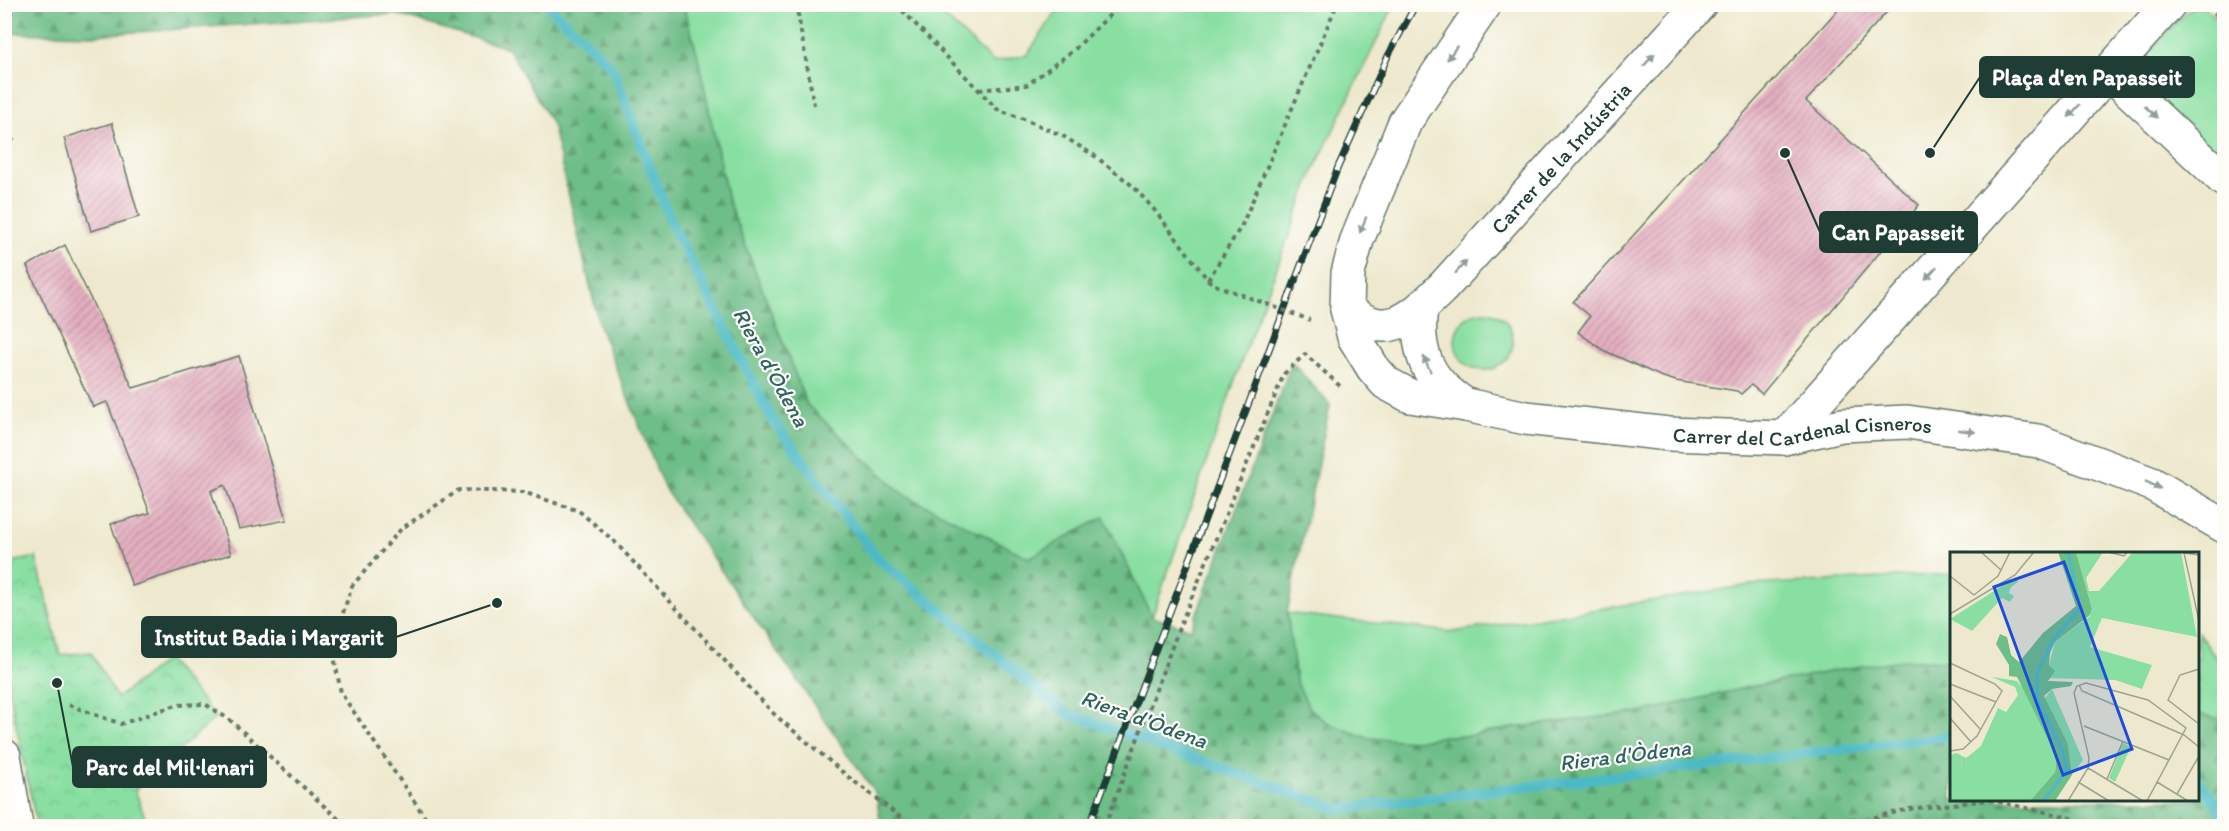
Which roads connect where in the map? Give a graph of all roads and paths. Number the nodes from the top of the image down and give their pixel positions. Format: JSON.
{"nodes":[{"id":1,"x":796,"y":4,"type":"edge"},
{"id":2,"x":896,"y":4,"type":"edge"},
{"id":3,"x":1121,"y":4,"type":"edge"},
{"id":4,"x":1337,"y":4,"type":"edge"},
{"id":5,"x":1485,"y":4,"type":"edge"},
{"id":6,"x":2169,"y":4,"type":"edge"},
{"id":7,"x":1691,"y":8,"type":"edge"},
{"id":8,"x":2109,"y":72,"type":"junction"},
{"id":9,"x":979,"y":90,"type":"junction"},
{"id":10,"x":814,"y":105,"type":"dead end"},
{"id":11,"x":4,"y":135,"type":"edge"},
{"id":12,"x":14,"y":141,"type":"dead end"},
{"id":13,"x":2224,"y":180,"type":"edge"},
{"id":14,"x":1208,"y":280,"type":"junction"},
{"id":15,"x":1347,"y":309,"type":"junction"},
{"id":16,"x":1421,"y":309,"type":"junction"},
{"id":17,"x":1310,"y":320,"type":"dead end"},
{"id":18,"x":1373,"y":368,"type":"junction"},
{"id":19,"x":1466,"y":405,"type":"junction"},
{"id":20,"x":1784,"y":438,"type":"junction"},
{"id":21,"x":2224,"y":526,"type":"edge"},
{"id":22,"x":69,"y":705,"type":"dead end"},
{"id":23,"x":4,"y":756,"type":"edge"},
{"id":24,"x":1981,"y":801,"type":"edge"},
{"id":25,"x":1995,"y":801,"type":"edge"},
{"id":26,"x":4,"y":813,"type":"edge"},
{"id":27,"x":10,"y":826,"type":"edge"},
{"id":28,"x":16,"y":826,"type":"edge"},
{"id":29,"x":346,"y":826,"type":"edge"},
{"id":30,"x":431,"y":826,"type":"edge"},
{"id":31,"x":960,"y":826,"type":"edge"},
{"id":32,"x":1105,"y":826,"type":"edge"},
{"id":33,"x":1839,"y":826,"type":"edge"},
{"id":34,"x":2091,"y":826,"type":"edge"}],
"edges":[{"from":1,"to":10,"type":"path"},
{"from":2,"to":9,"type":"path"},
{"from":3,"to":9,"type":"path"},
{"from":4,"to":14,"type":"path"},
{"from":5,"to":15,"type":"street","name":"Carrer del Cardenal Cisneros","one_way":true},
{"from":6,"to":8,"type":"street"},
{"from":16,"to":7,"type":"street","name":"Carrer de la Indústria","one_way":true},
{"from":8,"to":13,"type":"street","one_way":true},
{"from":8,"to":20,"type":"street","one_way":true},
{"from":9,"to":14,"type":"path"},
{"from":11,"to":12,"type":"path"},
{"from":14,"to":17,"type":"path","bridge":true},
{"from":15,"to":16,"type":"street","name":"Carrer de la Indústria"},
{"from":15,"to":18,"type":"street","name":"Carrer del Cardenal Cisneros"},
{"from":19,"to":16,"type":"street","one_way":true},
{"from":18,"to":19,"type":"street","name":"Carrer del Cardenal Cisneros"},
{"from":18,"to":32,"type":"path"},
{"from":19,"to":20,"type":"street","name":"Carrer del Cardenal Cisneros"},
{"from":20,"to":21,"type":"street","name":"Carrer del Cardenal Cisneros","one_way":true},
{"from":22,"to":29,"type":"path"},
{"from":23,"to":28,"type":"street"},
{"from":24,"to":33,"type":"path"},
{"from":25,"to":34,"type":"path"},
{"from":26,"to":27,"type":"street"},
{"from":30,"to":31,"type":"path"}]}
